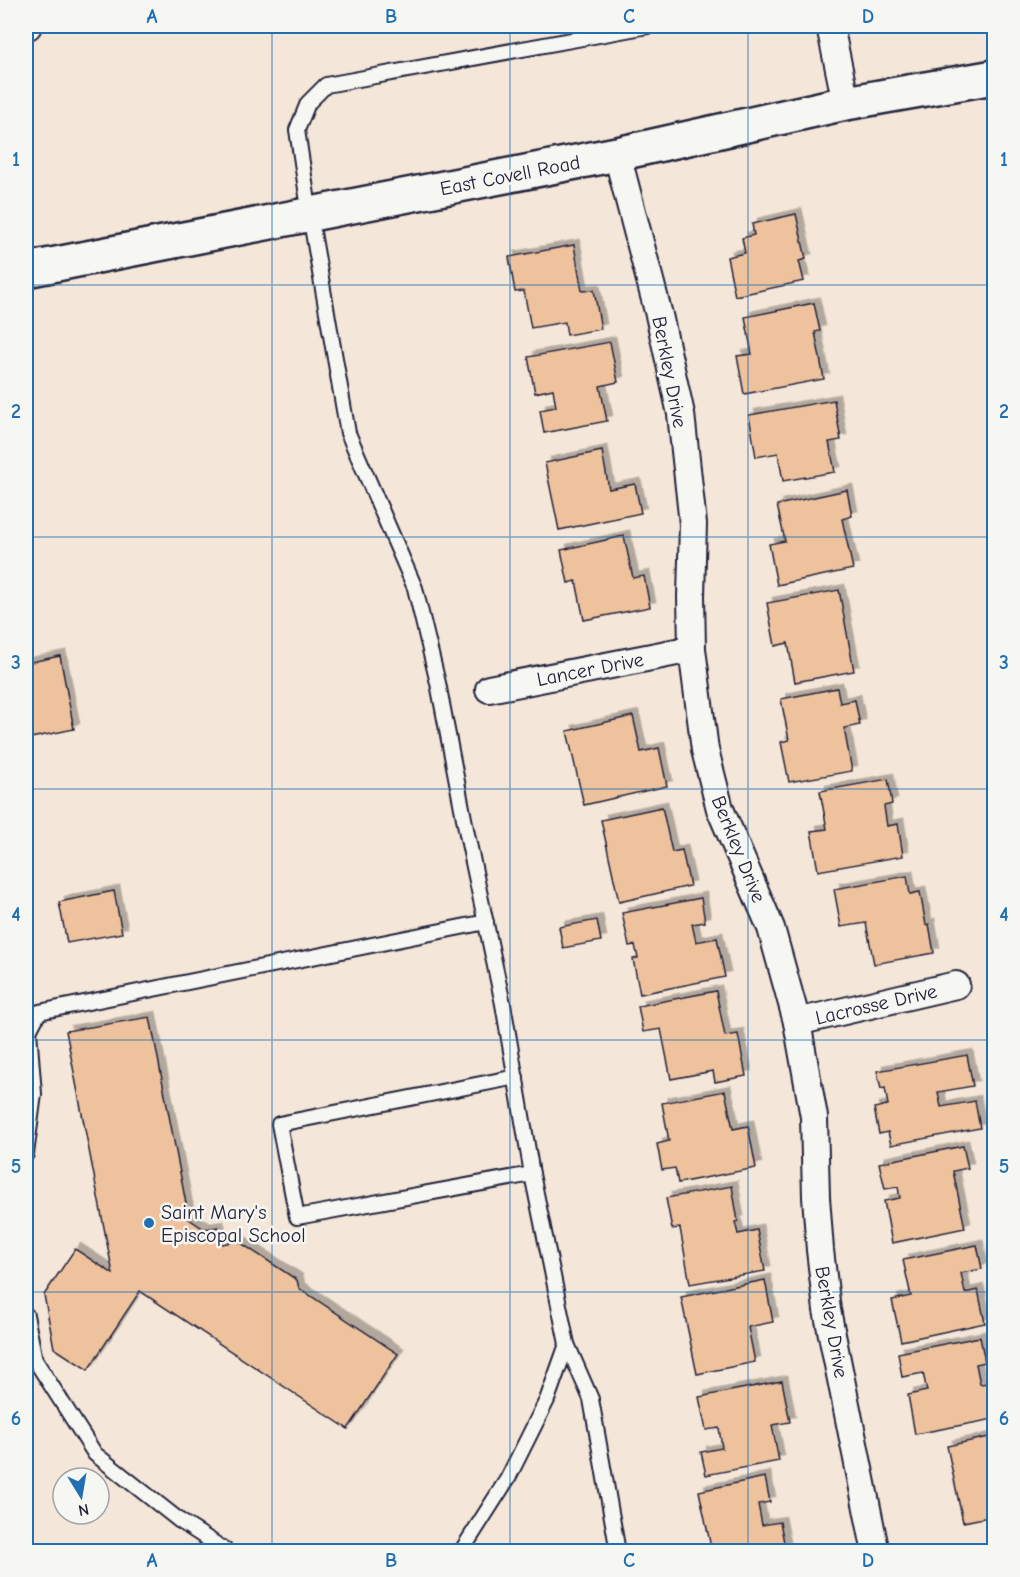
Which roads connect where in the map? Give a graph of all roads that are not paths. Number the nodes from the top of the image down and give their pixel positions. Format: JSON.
{"nodes":[{"id":1,"x":648,"y":26,"type":"edge"},
{"id":2,"x":830,"y":26,"type":"edge"},
{"id":3,"x":994,"y":77,"type":"edge"},
{"id":4,"x":846,"y":103,"type":"junction"},
{"id":5,"x":617,"y":153,"type":"junction"},
{"id":6,"x":310,"y":215,"type":"junction"},
{"id":7,"x":26,"y":270,"type":"edge"},
{"id":8,"x":692,"y":649,"type":"junction"},
{"id":9,"x":489,"y":688,"type":"dead end"},
{"id":10,"x":486,"y":922,"type":"junction"},
{"id":11,"x":956,"y":985,"type":"dead end"},
{"id":12,"x":797,"y":1022,"type":"junction"},
{"id":13,"x":516,"y":1077,"type":"junction"},
{"id":14,"x":26,"y":1154,"type":"edge"},
{"id":15,"x":532,"y":1174,"type":"junction"},
{"id":16,"x":26,"y":1315,"type":"edge"},
{"id":17,"x":567,"y":1344,"type":"junction"},
{"id":18,"x":874,"y":1543,"type":"dead end"},
{"id":19,"x":228,"y":1551,"type":"edge"},
{"id":20,"x":460,"y":1551,"type":"edge"},
{"id":21,"x":618,"y":1551,"type":"edge"}],
"edges":[{"from":1,"to":6,"type":"lane"},
{"from":2,"to":4,"type":"street"},
{"from":3,"to":4,"type":"street","name":"East Covell Road"},
{"from":4,"to":5,"type":"street","name":"East Covell Road"},
{"from":5,"to":6,"type":"street","name":"East Covell Road"},
{"from":5,"to":8,"type":"street","name":"Berkley Drive"},
{"from":6,"to":7,"type":"street","name":"East Covell Road"},
{"from":6,"to":10,"type":"lane"},
{"from":8,"to":9,"type":"street","name":"Lancer Drive"},
{"from":8,"to":12,"type":"street","name":"Berkley Drive"},
{"from":10,"to":13,"type":"lane"},
{"from":10,"to":14,"type":"lane"},
{"from":11,"to":12,"type":"street","name":"Lacrosse Drive"},
{"from":12,"to":18,"type":"street","name":"Berkley Drive"},
{"from":13,"to":15,"type":"lane"},
{"from":13,"to":15,"type":"lane"},
{"from":15,"to":17,"type":"lane"},
{"from":16,"to":19,"type":"lane"},
{"from":17,"to":20,"type":"lane"},
{"from":17,"to":21,"type":"lane"}]}
